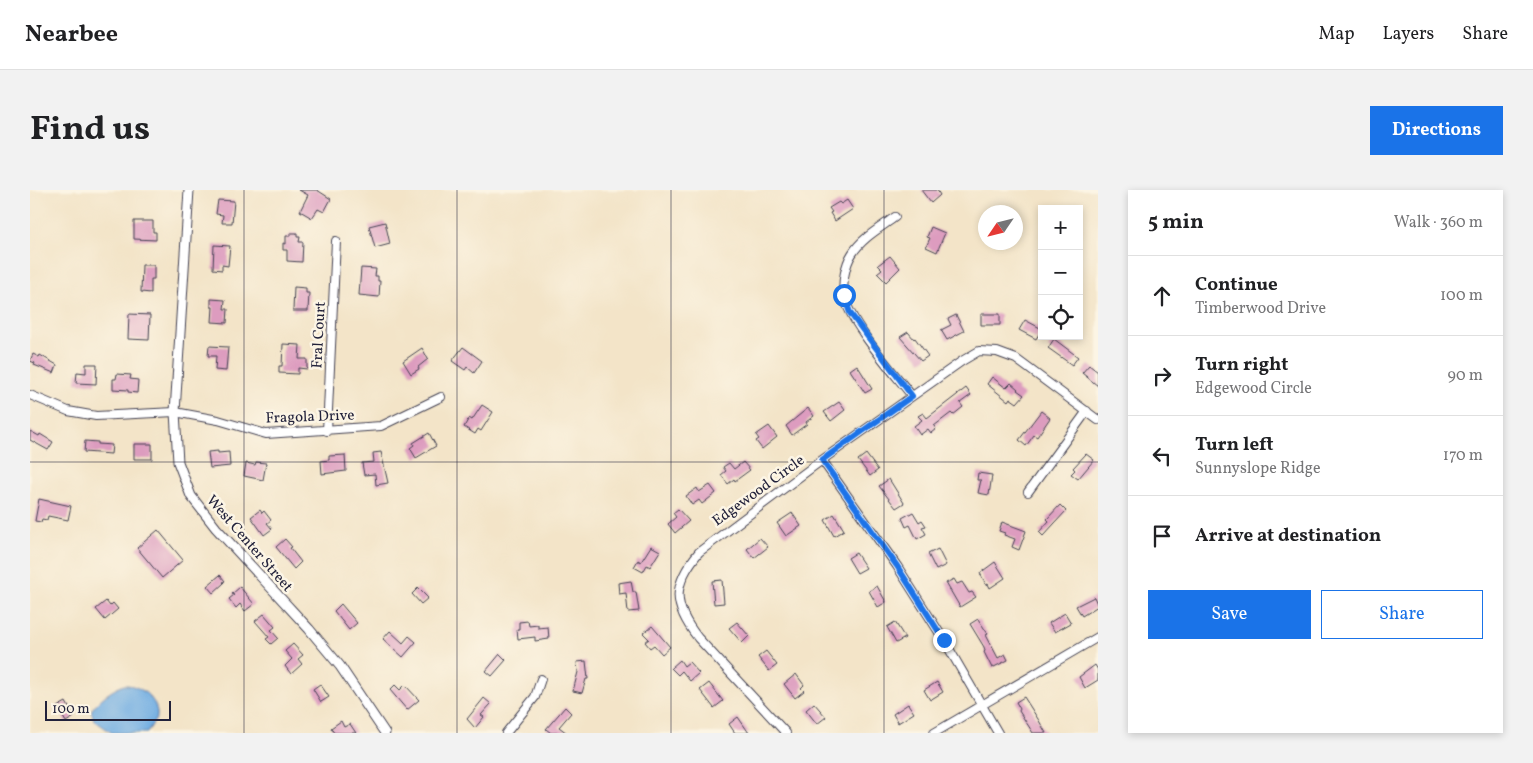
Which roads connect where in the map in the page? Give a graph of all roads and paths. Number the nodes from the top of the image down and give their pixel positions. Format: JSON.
{"nodes":[{"id":1,"x":189,"y":190,"type":"edge"},
{"id":2,"x":895,"y":217,"type":"dead end"},
{"id":3,"x":336,"y":242,"type":"dead end"},
{"id":4,"x":30,"y":395,"type":"edge"},
{"id":5,"x":912,"y":396,"type":"junction"},
{"id":6,"x":441,"y":397,"type":"dead end"},
{"id":7,"x":1087,"y":411,"type":"junction"},
{"id":8,"x":175,"y":412,"type":"junction"},
{"id":9,"x":1098,"y":420,"type":"edge"},
{"id":10,"x":327,"y":431,"type":"junction"},
{"id":11,"x":822,"y":460,"type":"junction"},
{"id":12,"x":1028,"y":492,"type":"dead end"},
{"id":13,"x":1098,"y":637,"type":"edge"},
{"id":14,"x":541,"y":679,"type":"dead end"},
{"id":15,"x":981,"y":705,"type":"junction"},
{"id":16,"x":385,"y":733,"type":"edge"},
{"id":17,"x":506,"y":733,"type":"edge"},
{"id":18,"x":786,"y":733,"type":"edge"},
{"id":19,"x":934,"y":733,"type":"edge"},
{"id":20,"x":998,"y":733,"type":"edge"}],
"edges":[{"from":1,"to":8,"type":"street","name":"West Center Street"},
{"from":2,"to":5,"type":"street"},
{"from":3,"to":10,"type":"street","name":"Fral Court"},
{"from":4,"to":8,"type":"street","name":"Fragola Drive"},
{"from":5,"to":7,"type":"street","name":"Edgewood Circle"},
{"from":5,"to":11,"type":"street","name":"Edgewood Circle"},
{"from":6,"to":10,"type":"street","name":"Fragola Drive"},
{"from":7,"to":9,"type":"street","name":"Edgewood Circle"},
{"from":7,"to":12,"type":"street"},
{"from":8,"to":10,"type":"street","name":"Fragola Drive"},
{"from":8,"to":16,"type":"street","name":"West Center Street"},
{"from":11,"to":15,"type":"street"},
{"from":11,"to":18,"type":"street","name":"Edgewood Circle"},
{"from":13,"to":15,"type":"street"},
{"from":14,"to":17,"type":"street"},
{"from":15,"to":19,"type":"street"},
{"from":15,"to":20,"type":"street"}]}
